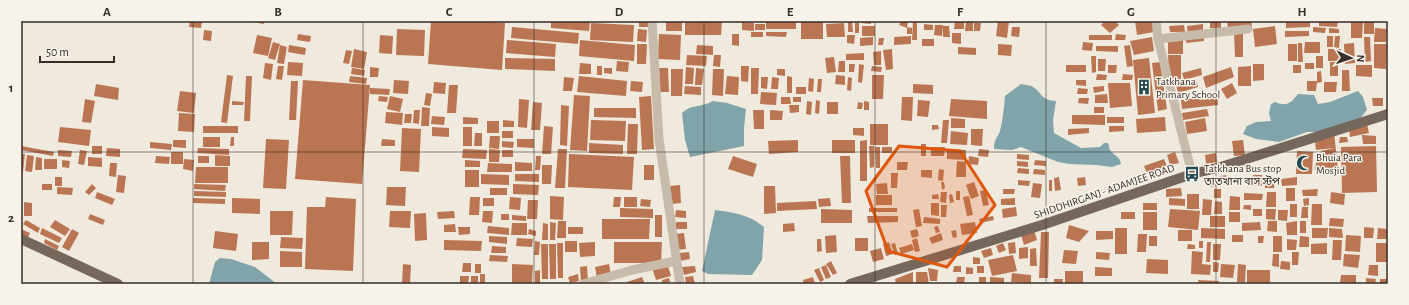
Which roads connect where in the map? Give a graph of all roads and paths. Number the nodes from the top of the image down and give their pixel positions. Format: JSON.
{"nodes":[{"id":1,"x":652,"y":21,"type":"edge"},
{"id":2,"x":1156,"y":21,"type":"edge"},
{"id":3,"x":1248,"y":29,"type":"dead end"},
{"id":4,"x":1158,"y":40,"type":"junction"},
{"id":5,"x":1388,"y":114,"type":"edge"},
{"id":6,"x":1192,"y":174,"type":"junction"},
{"id":7,"x":21,"y":239,"type":"edge"},
{"id":8,"x":676,"y":261,"type":"junction"},
{"id":9,"x":118,"y":284,"type":"edge"},
{"id":10,"x":583,"y":284,"type":"edge"},
{"id":11,"x":680,"y":284,"type":"edge"},
{"id":12,"x":850,"y":284,"type":"edge"}],
"edges":[{"from":1,"to":8,"type":"street"},
{"from":2,"to":4,"type":"street"},
{"from":3,"to":4,"type":"street"},
{"from":4,"to":6,"type":"street"},
{"from":5,"to":6,"type":"main road","name":"SHIDDHIRGANJ - ADAMJEE ROAD"},
{"from":6,"to":12,"type":"main road","name":"SHIDDHIRGANJ - ADAMJEE ROAD"},
{"from":7,"to":9,"type":"main road"},
{"from":8,"to":10,"type":"street"},
{"from":8,"to":11,"type":"street"}]}
